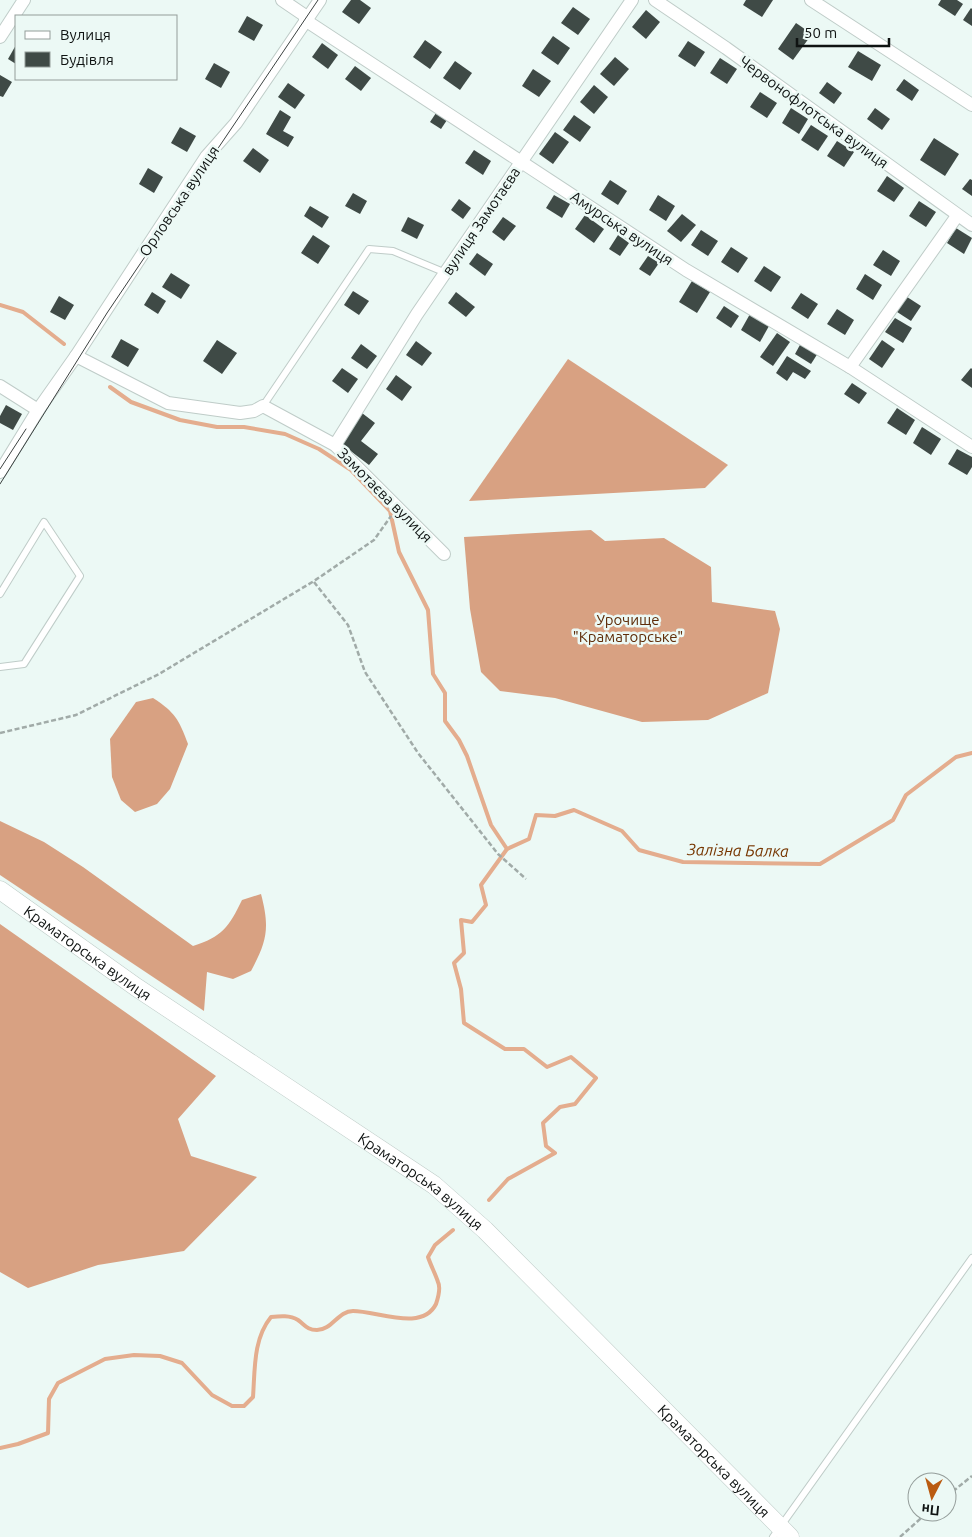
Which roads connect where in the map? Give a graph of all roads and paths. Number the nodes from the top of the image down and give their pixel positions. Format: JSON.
{"nodes":[{"id":1,"x":24,"y":0,"type":"edge"},
{"id":2,"x":282,"y":0,"type":"edge"},
{"id":3,"x":320,"y":0,"type":"edge"},
{"id":4,"x":632,"y":0,"type":"edge"},
{"id":5,"x":655,"y":0,"type":"edge"},
{"id":6,"x":811,"y":0,"type":"edge"},
{"id":7,"x":305,"y":20,"type":"junction"},
{"id":8,"x":0,"y":37,"type":"edge"},
{"id":9,"x":972,"y":105,"type":"edge"},
{"id":10,"x":522,"y":161,"type":"junction"},
{"id":11,"x":957,"y":216,"type":"junction"},
{"id":12,"x":972,"y":225,"type":"edge"},
{"id":13,"x":447,"y":273,"type":"junction"},
{"id":14,"x":76,"y":356,"type":"junction"},
{"id":15,"x":850,"y":367,"type":"junction"},
{"id":16,"x":0,"y":386,"type":"edge"},
{"id":17,"x":263,"y":406,"type":"junction"},
{"id":18,"x":38,"y":410,"type":"junction"},
{"id":19,"x":336,"y":445,"type":"junction"},
{"id":20,"x":972,"y":447,"type":"edge"},
{"id":21,"x":0,"y":472,"type":"edge"},
{"id":22,"x":398,"y":507,"type":"junction"},
{"id":23,"x":444,"y":554,"type":"dead end"},
{"id":24,"x":314,"y":581,"type":"junction"},
{"id":25,"x":0,"y":594,"type":"edge"},
{"id":26,"x":0,"y":668,"type":"edge"},
{"id":27,"x":0,"y":733,"type":"edge"},
{"id":28,"x":526,"y":879,"type":"dead end"},
{"id":29,"x":0,"y":890,"type":"edge"},
{"id":30,"x":972,"y":1258,"type":"edge"},
{"id":31,"x":972,"y":1476,"type":"edge"},
{"id":32,"x":957,"y":1488,"type":"edge"},
{"id":33,"x":917,"y":1522,"type":"edge"},
{"id":34,"x":781,"y":1534,"type":"edge"},
{"id":35,"x":900,"y":1537,"type":"edge"}],
"edges":[{"from":1,"to":8,"type":"street"},
{"from":2,"to":7,"type":"street","name":"Амурська вулиця"},
{"from":3,"to":7,"type":"street","name":"Орловська вулиця"},
{"from":4,"to":10,"type":"street","name":"вулиця Замотаєва"},
{"from":5,"to":11,"type":"street","name":"Червонофлотська вулиця"},
{"from":6,"to":9,"type":"street"},
{"from":7,"to":10,"type":"street","name":"Амурська вулиця"},
{"from":7,"to":14,"type":"street","name":"Орловська вулиця"},
{"from":10,"to":13,"type":"street","name":"вулиця Замотаєва"},
{"from":10,"to":15,"type":"street","name":"Амурська вулиця"},
{"from":11,"to":12,"type":"street","name":"Червонофлотська вулиця"},
{"from":11,"to":15,"type":"street"},
{"from":13,"to":17,"type":"lane"},
{"from":13,"to":19,"type":"street","name":"вулиця Замотаєва"},
{"from":14,"to":17,"type":"street"},
{"from":14,"to":18,"type":"street","name":"Орловська вулиця"},
{"from":15,"to":20,"type":"street","name":"Амурська вулиця"},
{"from":16,"to":18,"type":"street"},
{"from":17,"to":19,"type":"street","name":"Замотаєва вулиця"},
{"from":18,"to":21,"type":"street","name":"Орловська вулиця"},
{"from":19,"to":22,"type":"street","name":"Замотаєва вулиця"},
{"from":22,"to":23,"type":"street","name":"Замотаєва вулиця"},
{"from":22,"to":24,"type":"path"},
{"from":24,"to":27,"type":"path"},
{"from":24,"to":28,"type":"path"},
{"from":25,"to":26,"type":"lane"},
{"from":29,"to":34,"type":"street","name":"Краматорська вулиця"},
{"from":30,"to":34,"type":"lane"},
{"from":31,"to":32,"type":"path"},
{"from":33,"to":35,"type":"path"}]}
